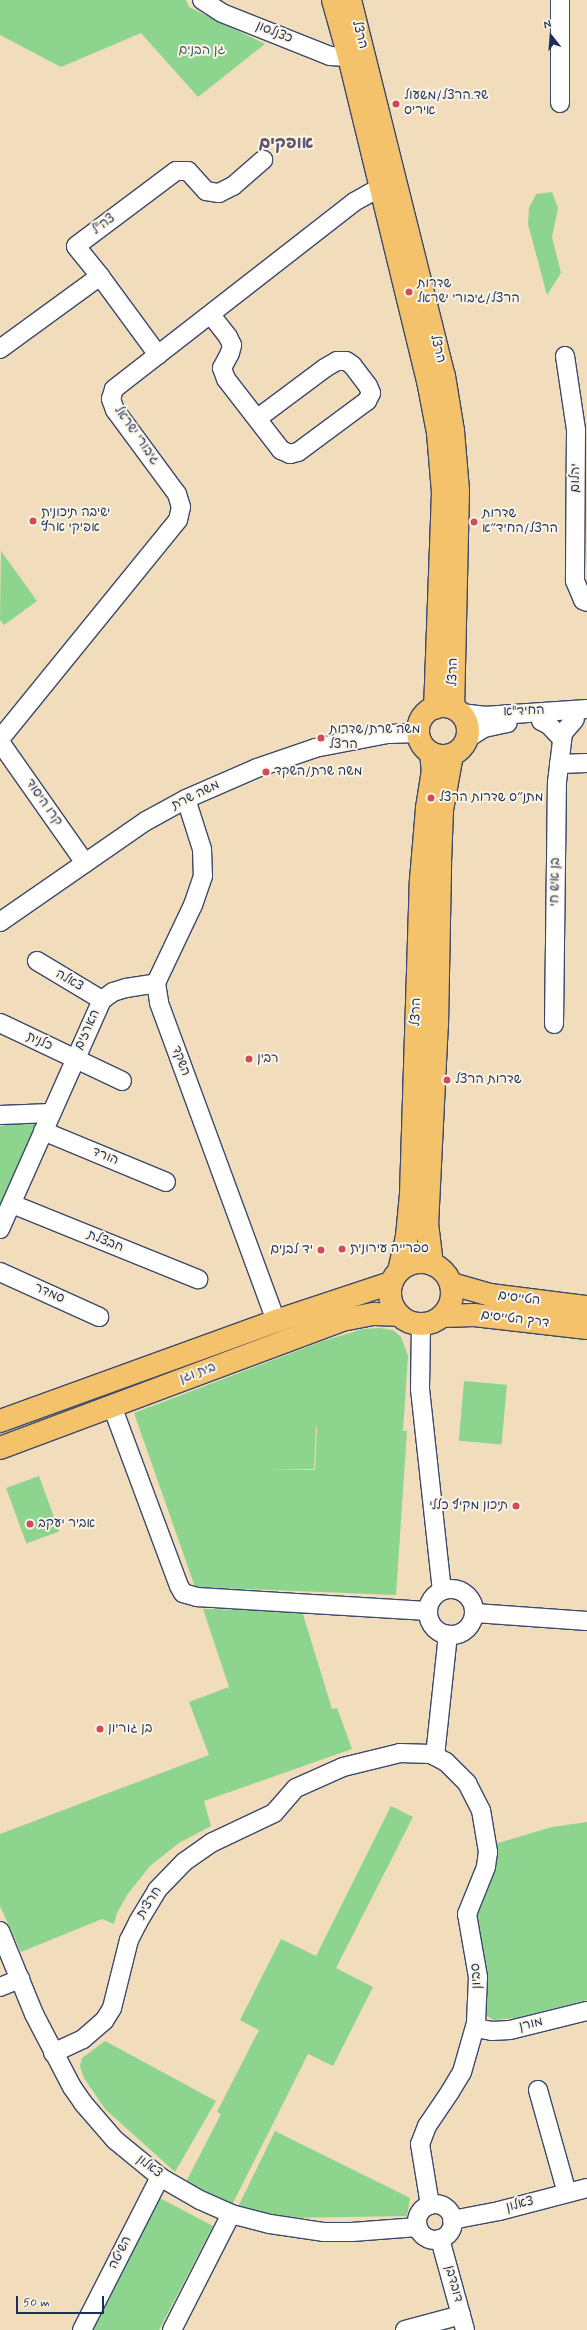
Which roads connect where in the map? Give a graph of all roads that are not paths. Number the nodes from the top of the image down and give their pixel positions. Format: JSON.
{"nodes":[{"id":1,"x":202,"y":0,"type":"edge"},
{"id":2,"x":333,"y":0,"type":"edge"},
{"id":3,"x":350,"y":0,"type":"edge"},
{"id":4,"x":560,"y":0,"type":"edge"},
{"id":5,"x":349,"y":57,"type":"junction"},
{"id":6,"x":560,"y":103,"type":"dead end"},
{"id":7,"x":263,"y":160,"type":"dead end"},
{"id":8,"x":388,"y":185,"type":"junction"},
{"id":9,"x":100,"y":276,"type":"junction"},
{"id":10,"x":211,"y":315,"type":"junction"},
{"id":11,"x":0,"y":349,"type":"edge"},
{"id":12,"x":158,"y":355,"type":"junction"},
{"id":13,"x":565,"y":356,"type":"dead end"},
{"id":14,"x":258,"y":418,"type":"junction"},
{"id":15,"x":581,"y":430,"type":"edge"},
{"id":16,"x":585,"y":601,"type":"edge"},
{"id":17,"x":450,"y":710,"type":"junction"},
{"id":18,"x":583,"y":716,"type":"edge"},
{"id":19,"x":541,"y":721,"type":"junction"},
{"id":20,"x":418,"y":732,"type":"junction"},
{"id":21,"x":468,"y":738,"type":"junction"},
{"id":22,"x":0,"y":739,"type":"edge"},
{"id":23,"x":562,"y":739,"type":"junction"},
{"id":24,"x":0,"y":742,"type":"edge"},
{"id":25,"x":431,"y":753,"type":"junction"},
{"id":26,"x":452,"y":755,"type":"junction"},
{"id":27,"x":587,"y":763,"type":"edge"},
{"id":28,"x":559,"y":764,"type":"junction"},
{"id":29,"x":186,"y":799,"type":"junction"},
{"id":30,"x":85,"y":863,"type":"junction"},
{"id":31,"x":0,"y":922,"type":"edge"},
{"id":32,"x":36,"y":962,"type":"dead end"},
{"id":33,"x":156,"y":983,"type":"junction"},
{"id":34,"x":102,"y":1000,"type":"junction"},
{"id":35,"x":0,"y":1023,"type":"edge"},
{"id":36,"x":554,"y":1024,"type":"dead end"},
{"id":37,"x":75,"y":1059,"type":"junction"},
{"id":38,"x":122,"y":1081,"type":"dead end"},
{"id":39,"x":51,"y":1113,"type":"junction"},
{"id":40,"x":0,"y":1115,"type":"edge"},
{"id":41,"x":43,"y":1131,"type":"junction"},
{"id":42,"x":166,"y":1182,"type":"dead end"},
{"id":43,"x":12,"y":1204,"type":"junction"},
{"id":44,"x":0,"y":1229,"type":"edge"},
{"id":45,"x":432,"y":1264,"type":"junction"},
{"id":46,"x":0,"y":1272,"type":"edge"},
{"id":47,"x":395,"y":1277,"type":"junction"},
{"id":48,"x":198,"y":1279,"type":"dead end"},
{"id":49,"x":452,"y":1284,"type":"junction"},
{"id":50,"x":587,"y":1307,"type":"edge"},
{"id":51,"x":399,"y":1315,"type":"junction"},
{"id":52,"x":444,"y":1316,"type":"junction"},
{"id":53,"x":98,"y":1317,"type":"dead end"},
{"id":54,"x":276,"y":1321,"type":"junction"},
{"id":55,"x":420,"y":1325,"type":"junction"},
{"id":56,"x":587,"y":1328,"type":"edge"},
{"id":57,"x":112,"y":1406,"type":"junction"},
{"id":58,"x":0,"y":1421,"type":"edge"},
{"id":59,"x":0,"y":1448,"type":"edge"},
{"id":60,"x":442,"y":1590,"type":"junction"},
{"id":61,"x":428,"y":1611,"type":"junction"},
{"id":62,"x":475,"y":1613,"type":"junction"},
{"id":63,"x":587,"y":1621,"type":"edge"},
{"id":64,"x":448,"y":1635,"type":"junction"},
{"id":65,"x":436,"y":1756,"type":"junction"},
{"id":66,"x":0,"y":1931,"type":"edge"},
{"id":67,"x":20,"y":1979,"type":"junction"},
{"id":68,"x":0,"y":1987,"type":"edge"},
{"id":69,"x":587,"y":2010,"type":"edge"},
{"id":70,"x":475,"y":2028,"type":"junction"},
{"id":71,"x":54,"y":2053,"type":"junction"},
{"id":72,"x":538,"y":2090,"type":"dead end"},
{"id":73,"x":160,"y":2177,"type":"junction"},
{"id":74,"x":587,"y":2188,"type":"edge"},
{"id":75,"x":567,"y":2193,"type":"junction"},
{"id":76,"x":430,"y":2205,"type":"junction"},
{"id":77,"x":231,"y":2214,"type":"junction"},
{"id":78,"x":452,"y":2220,"type":"junction"},
{"id":79,"x":418,"y":2227,"type":"junction"},
{"id":80,"x":440,"y":2239,"type":"junction"},
{"id":81,"x":463,"y":2322,"type":"edge"},
{"id":82,"x":82,"y":2330,"type":"edge"},
{"id":83,"x":172,"y":2330,"type":"edge"},
{"id":84,"x":405,"y":2330,"type":"edge"}],
"edges":[{"from":1,"to":5,"type":"street","name":"כצנלסון"},
{"from":2,"to":5,"type":"main road","name":"הרצל"},
{"from":3,"to":8,"type":"main road","name":"הרצל"},
{"from":4,"to":6,"type":"street"},
{"from":5,"to":8,"type":"main road","name":"הרצל"},
{"from":7,"to":9,"type":"street","name":"צה\"ל"},
{"from":8,"to":10,"type":"street","name":"גיבורי ישראל"},
{"from":8,"to":17,"type":"main road","name":"הרצל"},
{"from":9,"to":11,"type":"street"},
{"from":9,"to":12,"type":"street"},
{"from":10,"to":12,"type":"street","name":"גיבורי ישראל"},
{"from":10,"to":14,"type":"street"},
{"from":12,"to":22,"type":"street","name":"גיבורי ישראל"},
{"from":13,"to":15,"type":"street","name":"יהלום"},
{"from":14,"to":14,"type":"street"},
{"from":15,"to":16,"type":"street","name":"יהלום"},
{"from":17,"to":18,"type":"street","name":"החיד\"א"},
{"from":17,"to":20,"type":"main road"},
{"from":17,"to":21,"type":"main road"},
{"from":18,"to":19,"type":"street","name":"החיד\"א"},
{"from":18,"to":23,"type":"street","name":"בן איש חי"},
{"from":19,"to":21,"type":"street","name":"החיד\"א"},
{"from":19,"to":23,"type":"street"},
{"from":20,"to":25,"type":"main road"},
{"from":20,"to":29,"type":"street","name":"משה שרת"},
{"from":21,"to":26,"type":"main road"},
{"from":23,"to":28,"type":"street","name":"בן איש חי"},
{"from":24,"to":30,"type":"street","name":"קרו היסוד"},
{"from":25,"to":26,"type":"main road"},
{"from":25,"to":47,"type":"main road","name":"הרצל"},
{"from":26,"to":45,"type":"main road","name":"הרצל"},
{"from":27,"to":28,"type":"street"},
{"from":28,"to":36,"type":"street","name":"בן איש חי"},
{"from":29,"to":30,"type":"street","name":"משה שרת"},
{"from":29,"to":33,"type":"street"},
{"from":30,"to":31,"type":"street","name":"משה שרת"},
{"from":32,"to":34,"type":"street","name":"צאלה"},
{"from":33,"to":34,"type":"street","name":"הארזים"},
{"from":33,"to":54,"type":"street","name":"השקד"},
{"from":34,"to":37,"type":"street","name":"הארזים"},
{"from":35,"to":37,"type":"street","name":"כלנית"},
{"from":37,"to":38,"type":"street","name":"כלנית"},
{"from":37,"to":39,"type":"street","name":"הארזים"},
{"from":39,"to":40,"type":"street"},
{"from":39,"to":41,"type":"street","name":"הארזים"},
{"from":41,"to":42,"type":"street","name":"הורד"},
{"from":41,"to":43,"type":"street","name":"הארזים"},
{"from":43,"to":44,"type":"street","name":"הארזים"},
{"from":43,"to":48,"type":"street","name":"חבצלת"},
{"from":45,"to":47,"type":"main road"},
{"from":45,"to":49,"type":"main road"},
{"from":46,"to":53,"type":"street","name":"סמדר"},
{"from":47,"to":51,"type":"main road"},
{"from":47,"to":54,"type":"main road","name":"בית וגן"},
{"from":49,"to":50,"type":"main road","name":"הטייסים"},
{"from":49,"to":52,"type":"main road"},
{"from":51,"to":55,"type":"main road"},
{"from":51,"to":57,"type":"main road","name":"בית וגן"},
{"from":52,"to":55,"type":"main road"},
{"from":52,"to":56,"type":"main road","name":"דרך הטייסים"},
{"from":54,"to":58,"type":"main road","name":"בית וגן"},
{"from":55,"to":60,"type":"street"},
{"from":57,"to":59,"type":"main road","name":"בית וגן"},
{"from":57,"to":61,"type":"street"},
{"from":60,"to":61,"type":"street"},
{"from":60,"to":62,"type":"street"},
{"from":61,"to":64,"type":"street"},
{"from":62,"to":63,"type":"street"},
{"from":62,"to":64,"type":"street"},
{"from":64,"to":65,"type":"street"},
{"from":65,"to":70,"type":"street","name":"סביון"},
{"from":65,"to":71,"type":"street","name":"חרצית"},
{"from":66,"to":67,"type":"street","name":"צאלון"},
{"from":67,"to":68,"type":"street"},
{"from":67,"to":71,"type":"street","name":"צאלון"},
{"from":69,"to":70,"type":"street","name":"מורן"},
{"from":70,"to":76,"type":"street","name":"סביון"},
{"from":71,"to":73,"type":"street","name":"צאלון"},
{"from":72,"to":75,"type":"street"},
{"from":73,"to":77,"type":"street","name":"צאלון"},
{"from":73,"to":82,"type":"street","name":"השיטה"},
{"from":74,"to":75,"type":"street","name":"צאלון"},
{"from":75,"to":78,"type":"street","name":"צאלון"},
{"from":76,"to":78,"type":"street"},
{"from":76,"to":79,"type":"street"},
{"from":77,"to":79,"type":"street","name":"צאלון"},
{"from":77,"to":83,"type":"street"},
{"from":78,"to":80,"type":"street"},
{"from":79,"to":80,"type":"street"},
{"from":80,"to":81,"type":"street","name":"דובדבן"},
{"from":81,"to":84,"type":"street"}]}
